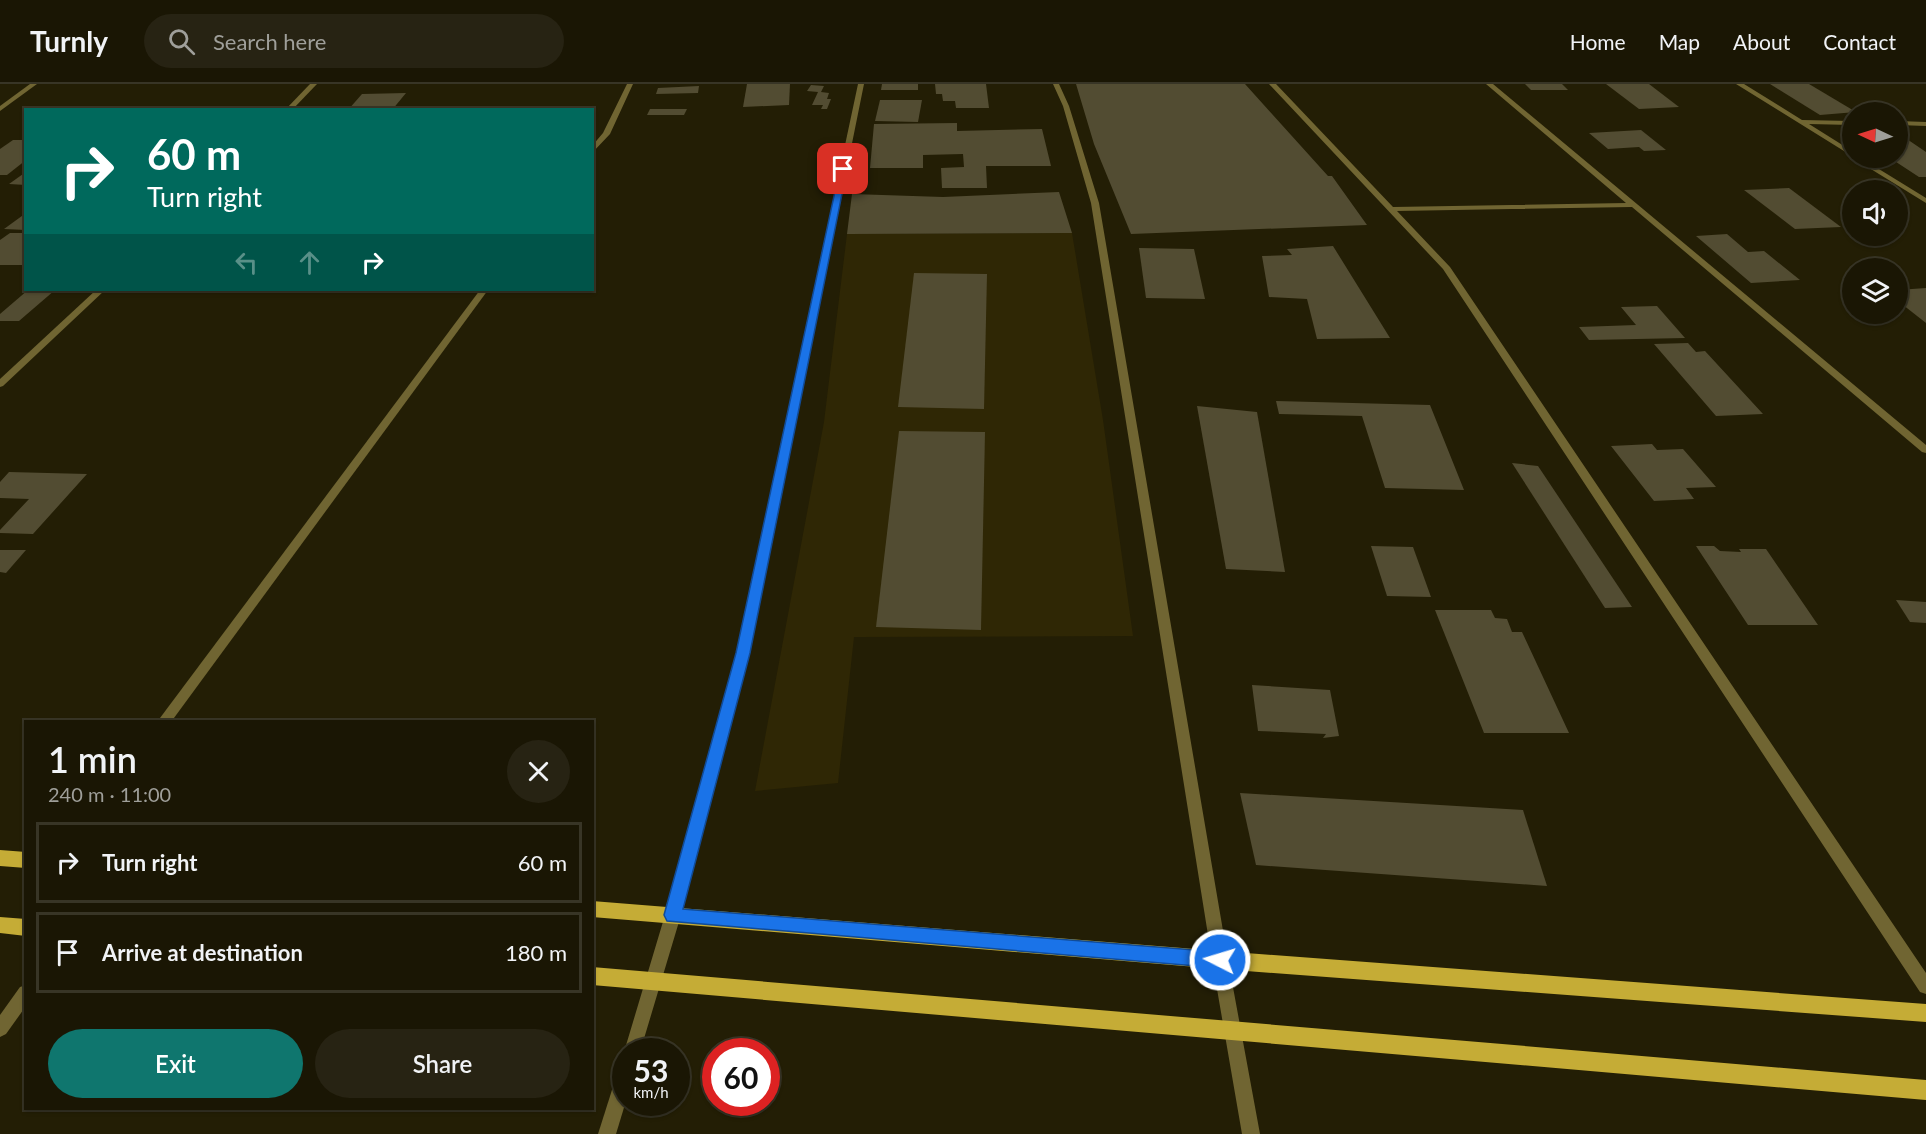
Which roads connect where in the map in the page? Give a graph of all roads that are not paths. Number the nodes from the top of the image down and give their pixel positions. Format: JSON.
{"nodes":[{"id":1,"x":34,"y":84,"type":"edge"},
{"id":2,"x":314,"y":84,"type":"edge"},
{"id":3,"x":630,"y":84,"type":"edge"},
{"id":4,"x":861,"y":84,"type":"edge"},
{"id":5,"x":1056,"y":84,"type":"edge"},
{"id":6,"x":1272,"y":84,"type":"edge"},
{"id":7,"x":1489,"y":84,"type":"edge"},
{"id":8,"x":1739,"y":84,"type":"edge"},
{"id":9,"x":290,"y":108,"type":"edge"},
{"id":10,"x":0,"y":110,"type":"edge"},
{"id":11,"x":1802,"y":122,"type":"junction"},
{"id":12,"x":1842,"y":123,"type":"edge"},
{"id":13,"x":1908,"y":123,"type":"edge"},
{"id":14,"x":1926,"y":124,"type":"edge"},
{"id":15,"x":1842,"y":148,"type":"edge"},
{"id":16,"x":594,"y":149,"type":"edge"},
{"id":17,"x":1873,"y":168,"type":"edge"},
{"id":18,"x":1926,"y":201,"type":"edge"},
{"id":19,"x":1634,"y":205,"type":"junction"},
{"id":20,"x":1391,"y":209,"type":"junction"},
{"id":21,"x":100,"y":291,"type":"edge"},
{"id":22,"x":483,"y":291,"type":"edge"},
{"id":23,"x":0,"y":384,"type":"edge"},
{"id":24,"x":1926,"y":450,"type":"edge"},
{"id":25,"x":164,"y":720,"type":"edge"},
{"id":26,"x":0,"y":858,"type":"edge"},
{"id":27,"x":24,"y":860,"type":"edge"},
{"id":28,"x":594,"y":909,"type":"edge"},
{"id":29,"x":673,"y":915,"type":"junction"},
{"id":30,"x":0,"y":926,"type":"edge"},
{"id":31,"x":24,"y":928,"type":"edge"},
{"id":32,"x":1220,"y":960,"type":"junction"},
{"id":33,"x":594,"y":976,"type":"edge"},
{"id":34,"x":653,"y":981,"type":"junction"},
{"id":35,"x":1926,"y":987,"type":"edge"},
{"id":36,"x":24,"y":995,"type":"edge"},
{"id":37,"x":1926,"y":1014,"type":"edge"},
{"id":38,"x":0,"y":1029,"type":"edge"},
{"id":39,"x":1233,"y":1030,"type":"junction"},
{"id":40,"x":636,"y":1038,"type":"edge"},
{"id":41,"x":1926,"y":1090,"type":"edge"},
{"id":42,"x":612,"y":1116,"type":"edge"},
{"id":43,"x":607,"y":1134,"type":"edge"},
{"id":44,"x":1251,"y":1134,"type":"edge"}],
"edges":[{"from":1,"to":10,"type":"street"},
{"from":2,"to":9,"type":"street"},
{"from":3,"to":16,"type":"street"},
{"from":4,"to":29,"type":"street"},
{"from":5,"to":32,"type":"street"},
{"from":6,"to":20,"type":"street"},
{"from":7,"to":19,"type":"street"},
{"from":8,"to":11,"type":"street"},
{"from":11,"to":12,"type":"street"},
{"from":11,"to":15,"type":"street"},
{"from":13,"to":14,"type":"street"},
{"from":17,"to":18,"type":"street"},
{"from":19,"to":20,"type":"street"},
{"from":19,"to":24,"type":"street"},
{"from":20,"to":35,"type":"street"},
{"from":21,"to":23,"type":"street"},
{"from":22,"to":25,"type":"street"},
{"from":26,"to":27,"type":"main road"},
{"from":28,"to":29,"type":"main road"},
{"from":29,"to":32,"type":"main road"},
{"from":29,"to":34,"type":"street"},
{"from":30,"to":31,"type":"main road"},
{"from":32,"to":37,"type":"main road"},
{"from":32,"to":39,"type":"street"},
{"from":33,"to":34,"type":"main road"},
{"from":34,"to":39,"type":"main road"},
{"from":34,"to":40,"type":"street"},
{"from":36,"to":38,"type":"street"},
{"from":39,"to":41,"type":"main road"},
{"from":39,"to":44,"type":"street"},
{"from":42,"to":43,"type":"street"}]}
